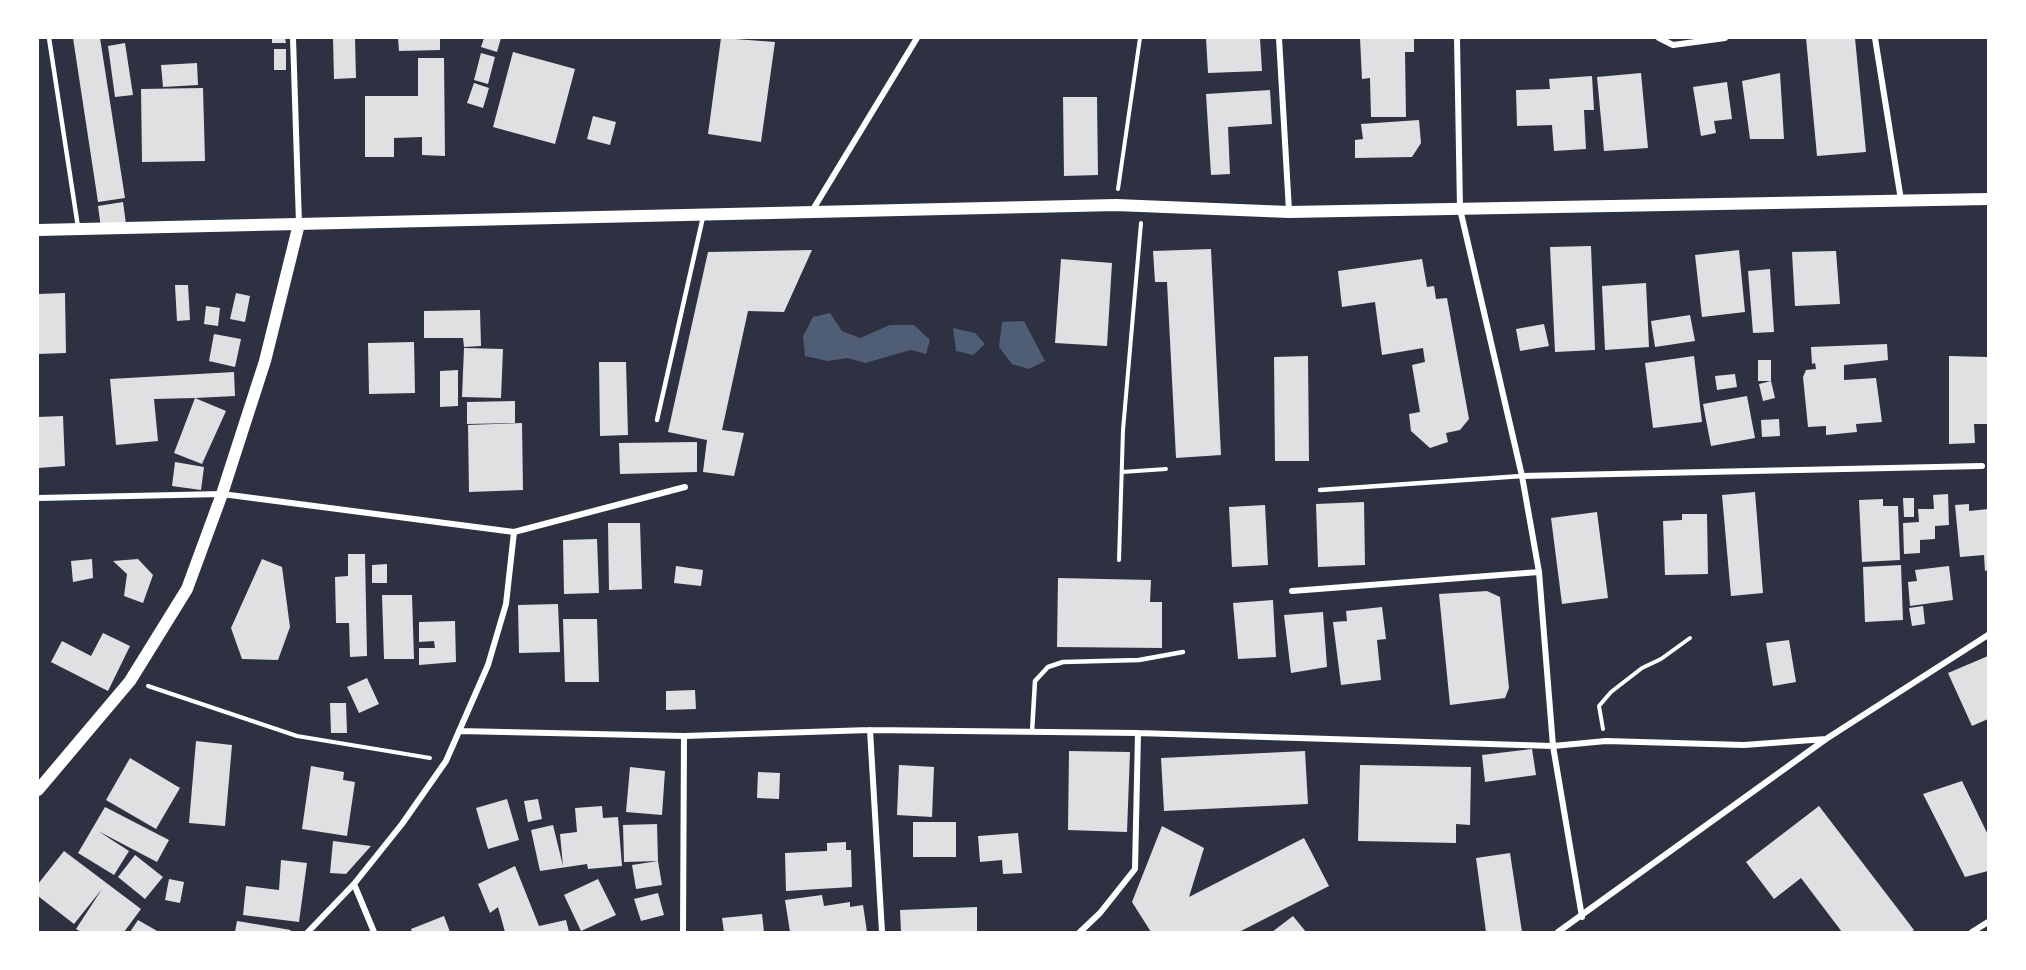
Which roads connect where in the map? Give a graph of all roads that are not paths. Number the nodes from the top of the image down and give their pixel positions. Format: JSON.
{"nodes":[{"id":1,"x":49,"y":38,"type":"edge"},
{"id":2,"x":293,"y":38,"type":"edge"},
{"id":3,"x":917,"y":38,"type":"edge"},
{"id":4,"x":1279,"y":38,"type":"edge"},
{"id":5,"x":1457,"y":38,"type":"edge"},
{"id":6,"x":1659,"y":38,"type":"edge"},
{"id":7,"x":1725,"y":38,"type":"edge"},
{"id":8,"x":1875,"y":38,"type":"edge"},
{"id":9,"x":1989,"y":199,"type":"edge"},
{"id":10,"x":1901,"y":200,"type":"junction"},
{"id":11,"x":1460,"y":208,"type":"junction"},
{"id":12,"x":811,"y":212,"type":"junction"},
{"id":13,"x":1289,"y":212,"type":"junction"},
{"id":14,"x":704,"y":215,"type":"junction"},
{"id":15,"x":299,"y":224,"type":"junction"},
{"id":16,"x":38,"y":230,"type":"edge"},
{"id":17,"x":78,"y":230,"type":"junction"},
{"id":18,"x":657,"y":420,"type":"dead end"},
{"id":19,"x":1982,"y":466,"type":"dead end"},
{"id":20,"x":1521,"y":476,"type":"junction"},
{"id":21,"x":685,"y":487,"type":"dead end"},
{"id":22,"x":1320,"y":490,"type":"dead end"},
{"id":23,"x":222,"y":494,"type":"junction"},
{"id":24,"x":38,"y":498,"type":"edge"},
{"id":25,"x":514,"y":532,"type":"junction"},
{"id":26,"x":1539,"y":572,"type":"junction"},
{"id":27,"x":1292,"y":591,"type":"dead end"},
{"id":28,"x":1989,"y":635,"type":"edge"},
{"id":29,"x":1183,"y":652,"type":"dead end"},
{"id":30,"x":870,"y":730,"type":"junction"},
{"id":31,"x":459,"y":731,"type":"junction"},
{"id":32,"x":1032,"y":732,"type":"junction"},
{"id":33,"x":1138,"y":733,"type":"junction"},
{"id":34,"x":684,"y":736,"type":"junction"},
{"id":35,"x":1826,"y":739,"type":"junction"},
{"id":36,"x":1553,"y":746,"type":"junction"},
{"id":37,"x":38,"y":790,"type":"edge"},
{"id":38,"x":354,"y":884,"type":"junction"},
{"id":39,"x":1582,"y":916,"type":"junction"},
{"id":40,"x":1989,"y":922,"type":"edge"},
{"id":41,"x":308,"y":933,"type":"edge"},
{"id":42,"x":374,"y":933,"type":"edge"},
{"id":43,"x":683,"y":933,"type":"edge"},
{"id":44,"x":882,"y":933,"type":"edge"},
{"id":45,"x":1080,"y":933,"type":"edge"},
{"id":46,"x":1558,"y":933,"type":"edge"},
{"id":47,"x":1972,"y":933,"type":"edge"}],
"edges":[{"from":1,"to":17,"type":"lane"},
{"from":2,"to":15,"type":"street"},
{"from":3,"to":12,"type":"street"},
{"from":4,"to":13,"type":"street"},
{"from":5,"to":11,"type":"street"},
{"from":6,"to":7,"type":"street"},
{"from":8,"to":10,"type":"street"},
{"from":9,"to":10,"type":"main road"},
{"from":10,"to":11,"type":"main road"},
{"from":11,"to":13,"type":"main road"},
{"from":11,"to":20,"type":"street"},
{"from":12,"to":13,"type":"main road"},
{"from":12,"to":14,"type":"main road"},
{"from":14,"to":15,"type":"main road"},
{"from":14,"to":18,"type":"lane"},
{"from":15,"to":17,"type":"main road"},
{"from":15,"to":23,"type":"main road"},
{"from":16,"to":17,"type":"main road"},
{"from":19,"to":20,"type":"street"},
{"from":20,"to":22,"type":"lane"},
{"from":20,"to":26,"type":"street"},
{"from":21,"to":25,"type":"street"},
{"from":23,"to":24,"type":"street"},
{"from":23,"to":25,"type":"street"},
{"from":23,"to":37,"type":"main road"},
{"from":25,"to":31,"type":"street"},
{"from":26,"to":27,"type":"street"},
{"from":26,"to":36,"type":"street"},
{"from":28,"to":35,"type":"street"},
{"from":29,"to":32,"type":"lane"},
{"from":30,"to":32,"type":"street"},
{"from":30,"to":34,"type":"street"},
{"from":30,"to":44,"type":"street"},
{"from":31,"to":34,"type":"street"},
{"from":31,"to":38,"type":"street"},
{"from":32,"to":33,"type":"street"},
{"from":33,"to":36,"type":"street"},
{"from":33,"to":45,"type":"street"},
{"from":34,"to":43,"type":"street"},
{"from":35,"to":36,"type":"street"},
{"from":35,"to":39,"type":"street"},
{"from":36,"to":39,"type":"street"},
{"from":38,"to":41,"type":"street"},
{"from":38,"to":42,"type":"street"},
{"from":39,"to":46,"type":"street"},
{"from":40,"to":47,"type":"street"}]}
